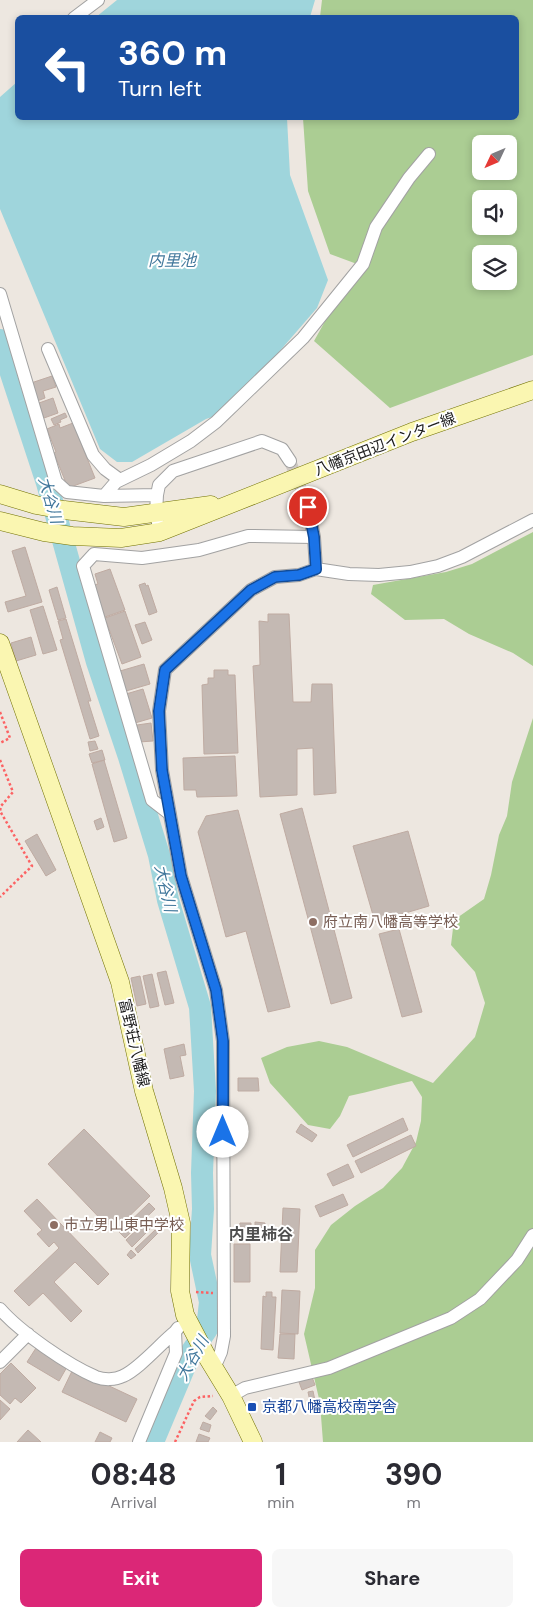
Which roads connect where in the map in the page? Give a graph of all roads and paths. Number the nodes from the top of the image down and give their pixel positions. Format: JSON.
{"nodes":[{"id":1,"x":98,"y":0,"type":"edge"},
{"id":2,"x":78,"y":15,"type":"edge"},
{"id":3,"x":429,"y":154,"type":"dead end"},
{"id":4,"x":0,"y":294,"type":"edge"},
{"id":5,"x":48,"y":349,"type":"dead end"},
{"id":6,"x":533,"y":390,"type":"edge"},
{"id":7,"x":290,"y":461,"type":"tunnel mouth"},
{"id":8,"x":120,"y":480,"type":"junction"},
{"id":9,"x":0,"y":494,"type":"edge"},
{"id":10,"x":156,"y":494,"type":"junction"},
{"id":11,"x":104,"y":496,"type":"junction"},
{"id":12,"x":238,"y":501,"type":"junction"},
{"id":13,"x":308,"y":507,"type":"tunnel mouth"},
{"id":14,"x":156,"y":512,"type":"junction"},
{"id":15,"x":533,"y":520,"type":"edge"},
{"id":16,"x":0,"y":521,"type":"edge"},
{"id":17,"x":160,"y":532,"type":"junction"},
{"id":18,"x":314,"y":537,"type":"junction"},
{"id":19,"x":316,"y":569,"type":"junction"},
{"id":20,"x":0,"y":643,"type":"edge"},
{"id":21,"x":0,"y":712,"type":"edge"},
{"id":22,"x":0,"y":743,"type":"edge"},
{"id":23,"x":0,"y":760,"type":"edge"},
{"id":24,"x":170,"y":814,"type":"junction"},
{"id":25,"x":0,"y":896,"type":"edge"},
{"id":26,"x":533,"y":1236,"type":"edge"},
{"id":27,"x":180,"y":1291,"type":"junction"},
{"id":28,"x":224,"y":1294,"type":"junction"},
{"id":29,"x":0,"y":1309,"type":"edge"},
{"id":30,"x":184,"y":1325,"type":"junction"},
{"id":31,"x":28,"y":1334,"type":"junction"},
{"id":32,"x":210,"y":1361,"type":"junction"},
{"id":33,"x":0,"y":1362,"type":"edge"},
{"id":34,"x":228,"y":1391,"type":"junction"},
{"id":35,"x":139,"y":1442,"type":"edge"},
{"id":36,"x":175,"y":1442,"type":"edge"},
{"id":37,"x":253,"y":1442,"type":"edge"}],
"edges":[{"from":1,"to":2,"type":"street"},
{"from":3,"to":8,"type":"street"},
{"from":4,"to":11,"type":"street"},
{"from":5,"to":8,"type":"street"},
{"from":6,"to":12,"type":"main road","name":"八幡京田辺インター線"},
{"from":7,"to":10,"type":"street"},
{"from":8,"to":11,"type":"street"},
{"from":9,"to":14,"type":"main road","name":"八幡京田辺インター線"},
{"from":10,"to":11,"type":"street"},
{"from":10,"to":14,"type":"street"},
{"from":12,"to":14,"type":"main road","name":"八幡京田辺インター線"},
{"from":12,"to":17,"type":"main road","name":"八幡京田辺インター線"},
{"from":13,"to":18,"type":"street"},
{"from":14,"to":17,"type":"street"},
{"from":15,"to":19,"type":"street"},
{"from":16,"to":17,"type":"main road","name":"八幡京田辺インター線"},
{"from":18,"to":19,"type":"street"},
{"from":18,"to":24,"type":"street"},
{"from":19,"to":24,"type":"street"},
{"from":20,"to":27,"type":"main road","name":"富野荘八幡線"},
{"from":21,"to":22,"type":"path"},
{"from":23,"to":25,"type":"path"},
{"from":24,"to":28,"type":"street"},
{"from":26,"to":34,"type":"street"},
{"from":27,"to":28,"type":"path"},
{"from":27,"to":30,"type":"main road","name":"富野荘八幡線"},
{"from":28,"to":32,"type":"street"},
{"from":29,"to":31,"type":"street"},
{"from":30,"to":31,"type":"street"},
{"from":30,"to":32,"type":"main road","name":"富野荘八幡線"},
{"from":30,"to":35,"type":"street"},
{"from":31,"to":33,"type":"street"},
{"from":32,"to":34,"type":"main road","name":"富野荘八幡線"},
{"from":34,"to":36,"type":"path"},
{"from":34,"to":37,"type":"main road","name":"富野荘八幡線"}]}
